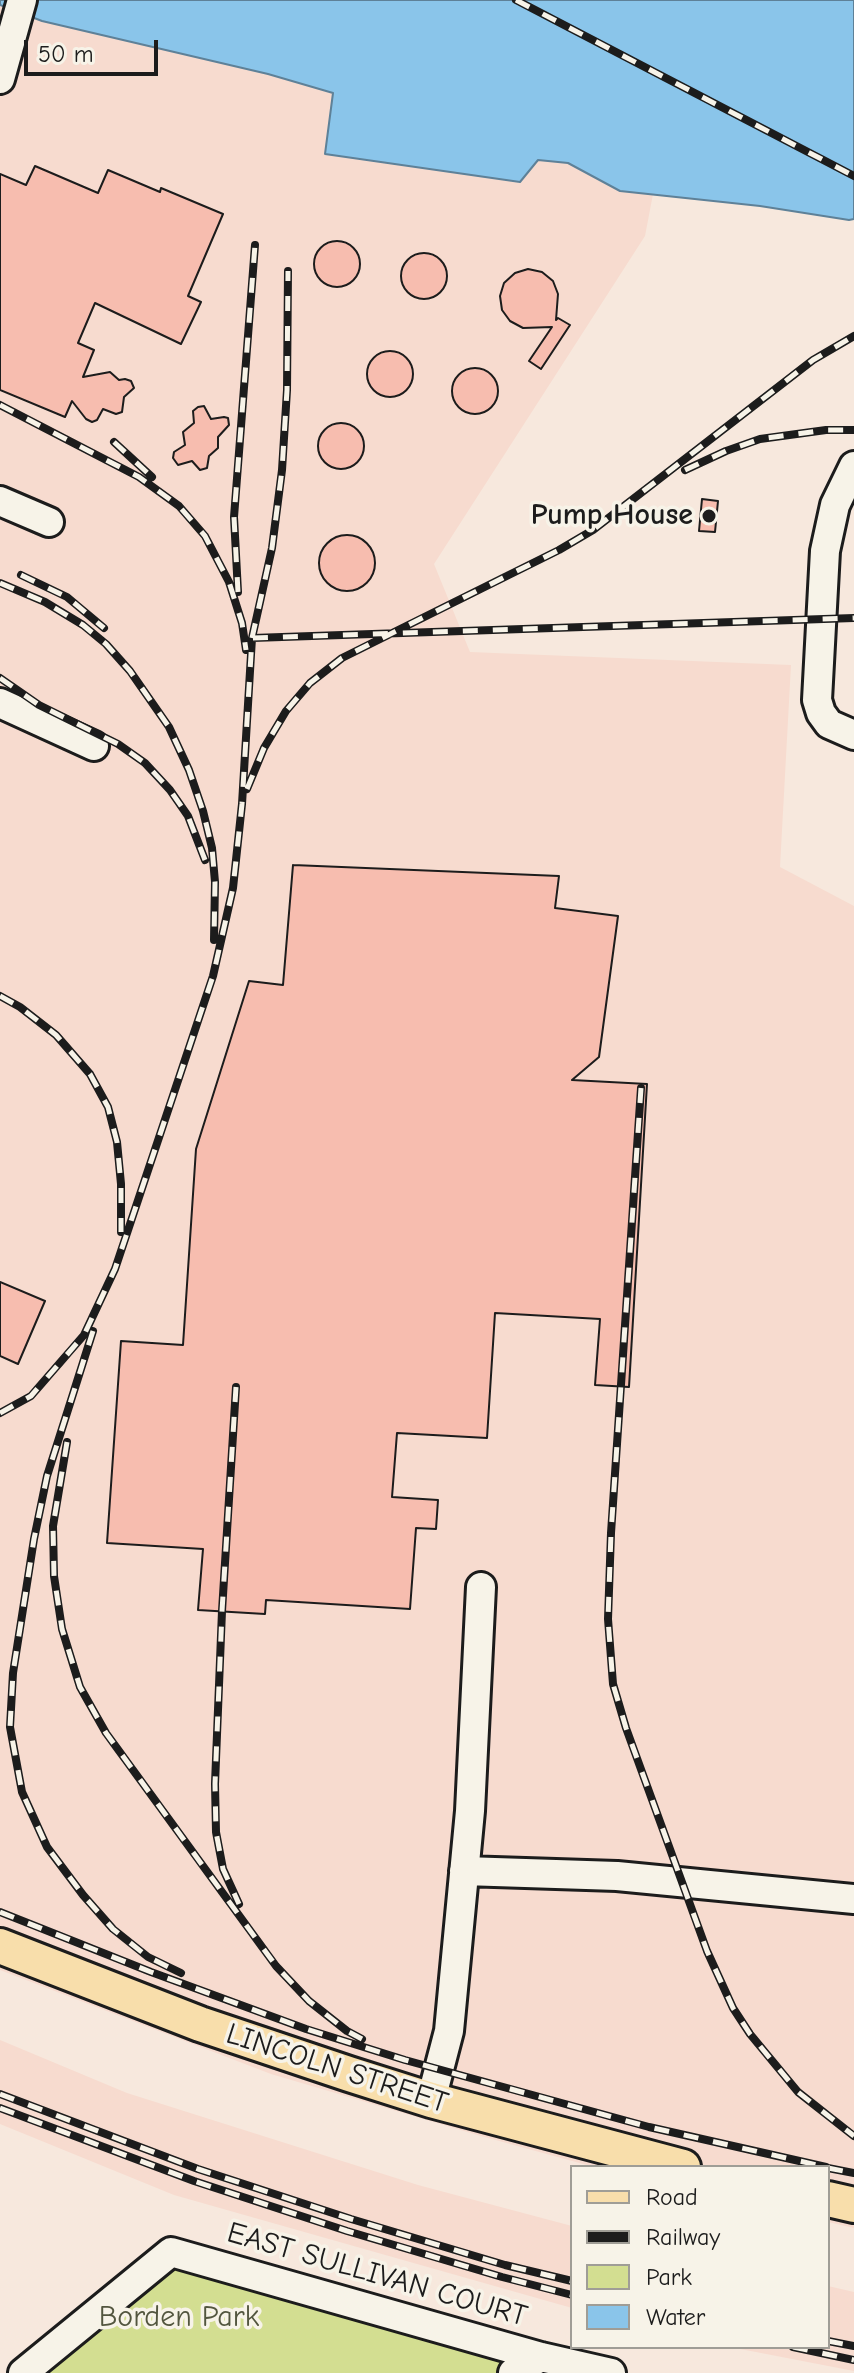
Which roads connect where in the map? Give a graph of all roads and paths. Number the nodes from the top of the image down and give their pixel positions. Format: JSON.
{"nodes":[{"id":1,"x":22,"y":0,"type":"edge"},
{"id":2,"x":0,"y":79,"type":"edge"},
{"id":3,"x":854,"y":466,"type":"edge"},
{"id":4,"x":0,"y":501,"type":"edge"},
{"id":5,"x":49,"y":522,"type":"dead end"},
{"id":6,"x":0,"y":703,"type":"edge"},
{"id":7,"x":854,"y":735,"type":"edge"},
{"id":8,"x":94,"y":746,"type":"dead end"},
{"id":9,"x":481,"y":1587,"type":"dead end"},
{"id":10,"x":464,"y":1871,"type":"junction"},
{"id":11,"x":854,"y":1899,"type":"edge"},
{"id":12,"x":0,"y":1946,"type":"edge"},
{"id":13,"x":431,"y":2100,"type":"junction"},
{"id":14,"x":675,"y":2165,"type":"edge"},
{"id":15,"x":830,"y":2199,"type":"edge"},
{"id":16,"x":854,"y":2205,"type":"edge"},
{"id":17,"x":541,"y":2357,"type":"junction"},
{"id":18,"x":23,"y":2373,"type":"edge"},
{"id":19,"x":513,"y":2373,"type":"edge"},
{"id":20,"x":609,"y":2373,"type":"edge"}],
"edges":[{"from":1,"to":2,"type":"street"},
{"from":3,"to":7,"type":"street"},
{"from":4,"to":5,"type":"street"},
{"from":6,"to":8,"type":"street"},
{"from":9,"to":10,"type":"street"},
{"from":10,"to":11,"type":"street"},
{"from":10,"to":13,"type":"street"},
{"from":12,"to":13,"type":"main road","name":"LINCOLN STREET"},
{"from":13,"to":14,"type":"main road","name":"LINCOLN STREET"},
{"from":15,"to":16,"type":"main road"},
{"from":17,"to":18,"type":"street","name":"EAST SULLIVAN COURT"},
{"from":17,"to":19,"type":"street"},
{"from":17,"to":20,"type":"street","name":"EAST SULLIVAN COURT"}]}
